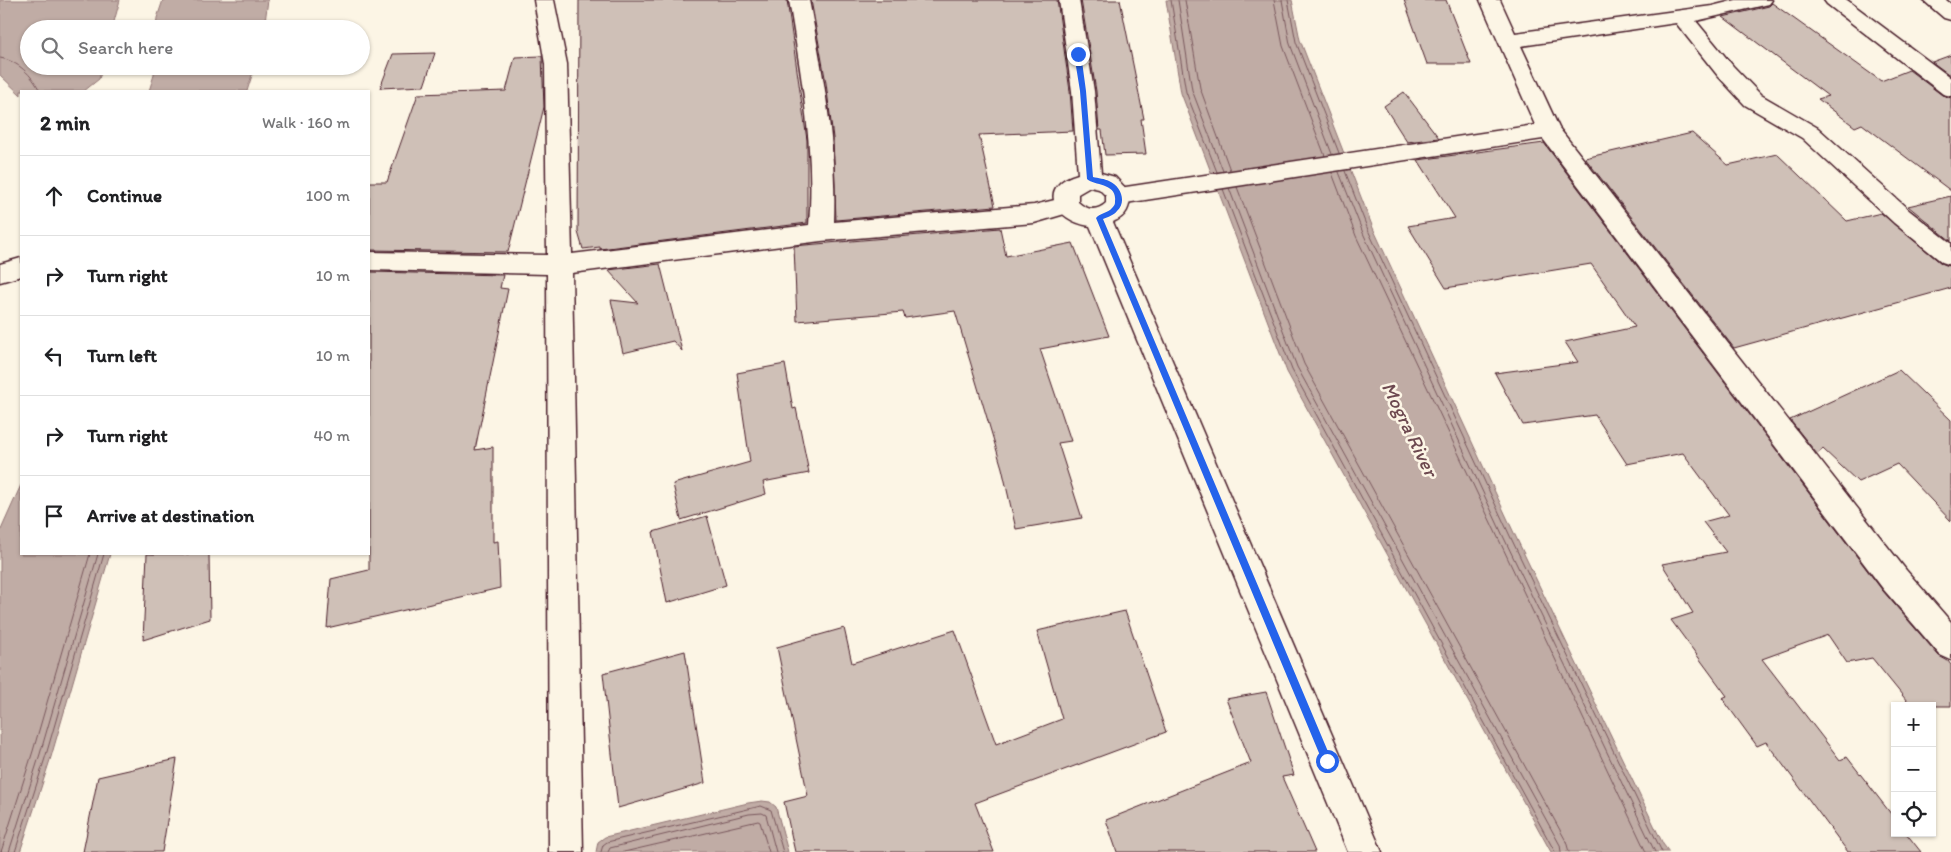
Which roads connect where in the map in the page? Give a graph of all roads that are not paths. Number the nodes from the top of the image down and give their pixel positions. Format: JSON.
{"nodes":[{"id":1,"x":544,"y":0,"type":"edge"},
{"id":2,"x":799,"y":0,"type":"edge"},
{"id":3,"x":1069,"y":0,"type":"edge"},
{"id":4,"x":1490,"y":0,"type":"edge"},
{"id":5,"x":1762,"y":0,"type":"edge"},
{"id":6,"x":1834,"y":0,"type":"edge"},
{"id":7,"x":1933,"y":0,"type":"edge"},
{"id":8,"x":1951,"y":14,"type":"edge"},
{"id":9,"x":1682,"y":17,"type":"junction"},
{"id":10,"x":1508,"y":41,"type":"junction"},
{"id":11,"x":1951,"y":89,"type":"edge"},
{"id":12,"x":1549,"y":131,"type":"junction"},
{"id":13,"x":1090,"y":179,"type":"junction"},
{"id":14,"x":1119,"y":196,"type":"junction"},
{"id":15,"x":1067,"y":205,"type":"junction"},
{"id":16,"x":1099,"y":218,"type":"junction"},
{"id":17,"x":821,"y":232,"type":"junction"},
{"id":18,"x":1951,"y":256,"type":"edge"},
{"id":19,"x":370,"y":261,"type":"edge"},
{"id":20,"x":560,"y":265,"type":"junction"},
{"id":21,"x":20,"y":267,"type":"edge"},
{"id":22,"x":0,"y":273,"type":"edge"},
{"id":23,"x":1951,"y":644,"type":"edge"},
{"id":24,"x":566,"y":852,"type":"edge"},
{"id":25,"x":1365,"y":852,"type":"edge"}],
"edges":[{"from":1,"to":20,"type":"street"},
{"from":2,"to":17,"type":"street"},
{"from":3,"to":13,"type":"street"},
{"from":4,"to":10,"type":"street"},
{"from":5,"to":9,"type":"street"},
{"from":6,"to":11,"type":"street"},
{"from":7,"to":8,"type":"street"},
{"from":9,"to":10,"type":"street"},
{"from":9,"to":18,"type":"street"},
{"from":10,"to":12,"type":"street"},
{"from":12,"to":14,"type":"street"},
{"from":12,"to":23,"type":"street"},
{"from":13,"to":14,"type":"street"},
{"from":13,"to":15,"type":"street"},
{"from":14,"to":16,"type":"street"},
{"from":15,"to":16,"type":"street"},
{"from":15,"to":17,"type":"street"},
{"from":16,"to":25,"type":"street"},
{"from":17,"to":20,"type":"street"},
{"from":19,"to":20,"type":"street"},
{"from":20,"to":24,"type":"street"},
{"from":21,"to":22,"type":"street"}]}
